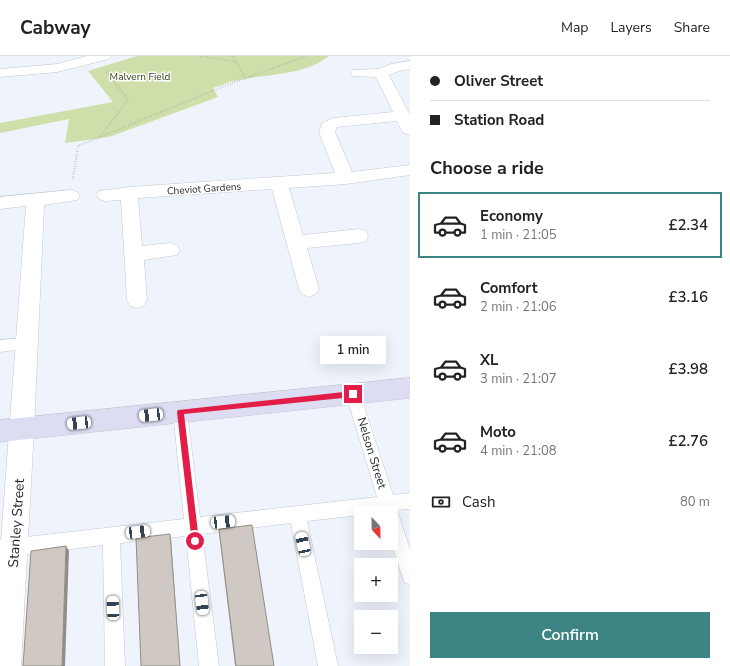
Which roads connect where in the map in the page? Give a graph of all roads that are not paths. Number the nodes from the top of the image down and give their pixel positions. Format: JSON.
{"nodes":[{"id":1,"x":100,"y":57,"type":"edge"},
{"id":2,"x":410,"y":66,"type":"edge"},
{"id":3,"x":381,"y":72,"type":"junction"},
{"id":4,"x":0,"y":73,"type":"edge"},
{"id":5,"x":358,"y":73,"type":"dead end"},
{"id":6,"x":326,"y":108,"type":"dead end"},
{"id":7,"x":333,"y":123,"type":"junction"},
{"id":8,"x":406,"y":123,"type":"edge"},
{"id":9,"x":410,"y":170,"type":"edge"},
{"id":10,"x":346,"y":178,"type":"junction"},
{"id":11,"x":279,"y":182,"type":"junction"},
{"id":12,"x":129,"y":193,"type":"junction"},
{"id":13,"x":105,"y":195,"type":"dead end"},
{"id":14,"x":71,"y":196,"type":"road end"},
{"id":15,"x":36,"y":199,"type":"junction"},
{"id":16,"x":0,"y":203,"type":"edge"},
{"id":17,"x":359,"y":236,"type":"dead end"},
{"id":18,"x":296,"y":242,"type":"junction"},
{"id":19,"x":170,"y":250,"type":"dead end"},
{"id":20,"x":134,"y":254,"type":"junction"},
{"id":21,"x":309,"y":289,"type":"dead end"},
{"id":22,"x":137,"y":300,"type":"dead end"},
{"id":23,"x":26,"y":344,"type":"junction"},
{"id":24,"x":0,"y":346,"type":"edge"},
{"id":25,"x":410,"y":388,"type":"edge"},
{"id":26,"x":353,"y":394,"type":"junction"},
{"id":27,"x":180,"y":412,"type":"junction"},
{"id":28,"x":11,"y":430,"type":"edge"},
{"id":29,"x":410,"y":501,"type":"edge"},
{"id":30,"x":388,"y":506,"type":"edge"},
{"id":31,"x":398,"y":507,"type":"edge"},
{"id":32,"x":354,"y":512,"type":"edge"},
{"id":33,"x":297,"y":514,"type":"junction"},
{"id":34,"x":193,"y":525,"type":"junction"},
{"id":35,"x":111,"y":535,"type":"junction"},
{"id":36,"x":398,"y":537,"type":"edge"},
{"id":37,"x":7,"y":548,"type":"edge"},
{"id":38,"x":410,"y":576,"type":"edge"},
{"id":39,"x":6,"y":666,"type":"edge"},
{"id":40,"x":115,"y":666,"type":"edge"},
{"id":41,"x":209,"y":666,"type":"edge"},
{"id":42,"x":328,"y":666,"type":"edge"}],
"edges":[{"from":1,"to":4,"type":"street"},
{"from":2,"to":3,"type":"street"},
{"from":3,"to":5,"type":"street"},
{"from":3,"to":8,"type":"street"},
{"from":6,"to":7,"type":"street"},
{"from":7,"to":8,"type":"street"},
{"from":7,"to":10,"type":"street"},
{"from":9,"to":10,"type":"street","name":"Cheviot Gardens"},
{"from":10,"to":11,"type":"street","name":"Cheviot Gardens"},
{"from":11,"to":12,"type":"street","name":"Cheviot Gardens"},
{"from":11,"to":18,"type":"street"},
{"from":12,"to":13,"type":"street","name":"Cheviot Gardens"},
{"from":12,"to":20,"type":"street"},
{"from":14,"to":15,"type":"street"},
{"from":15,"to":16,"type":"street"},
{"from":15,"to":23,"type":"street","name":"Stanley Street"},
{"from":17,"to":18,"type":"street"},
{"from":18,"to":21,"type":"street"},
{"from":19,"to":20,"type":"street"},
{"from":20,"to":22,"type":"street"},
{"from":23,"to":24,"type":"lane"},
{"from":23,"to":28,"type":"street","name":"Stanley Street"},
{"from":25,"to":26,"type":"main road"},
{"from":26,"to":27,"type":"main road"},
{"from":26,"to":30,"type":"lane","name":"Nelson Street"},
{"from":27,"to":28,"type":"main road"},
{"from":27,"to":34,"type":"lane"},
{"from":28,"to":37,"type":"street","name":"Stanley Street"},
{"from":29,"to":31,"type":"lane"},
{"from":32,"to":33,"type":"lane"},
{"from":33,"to":34,"type":"lane"},
{"from":33,"to":42,"type":"lane"},
{"from":34,"to":35,"type":"lane"},
{"from":34,"to":41,"type":"lane"},
{"from":35,"to":37,"type":"lane"},
{"from":35,"to":40,"type":"lane"},
{"from":36,"to":38,"type":"lane","name":"Nelson Street"},
{"from":37,"to":39,"type":"street","name":"Stanley Street"}]}
